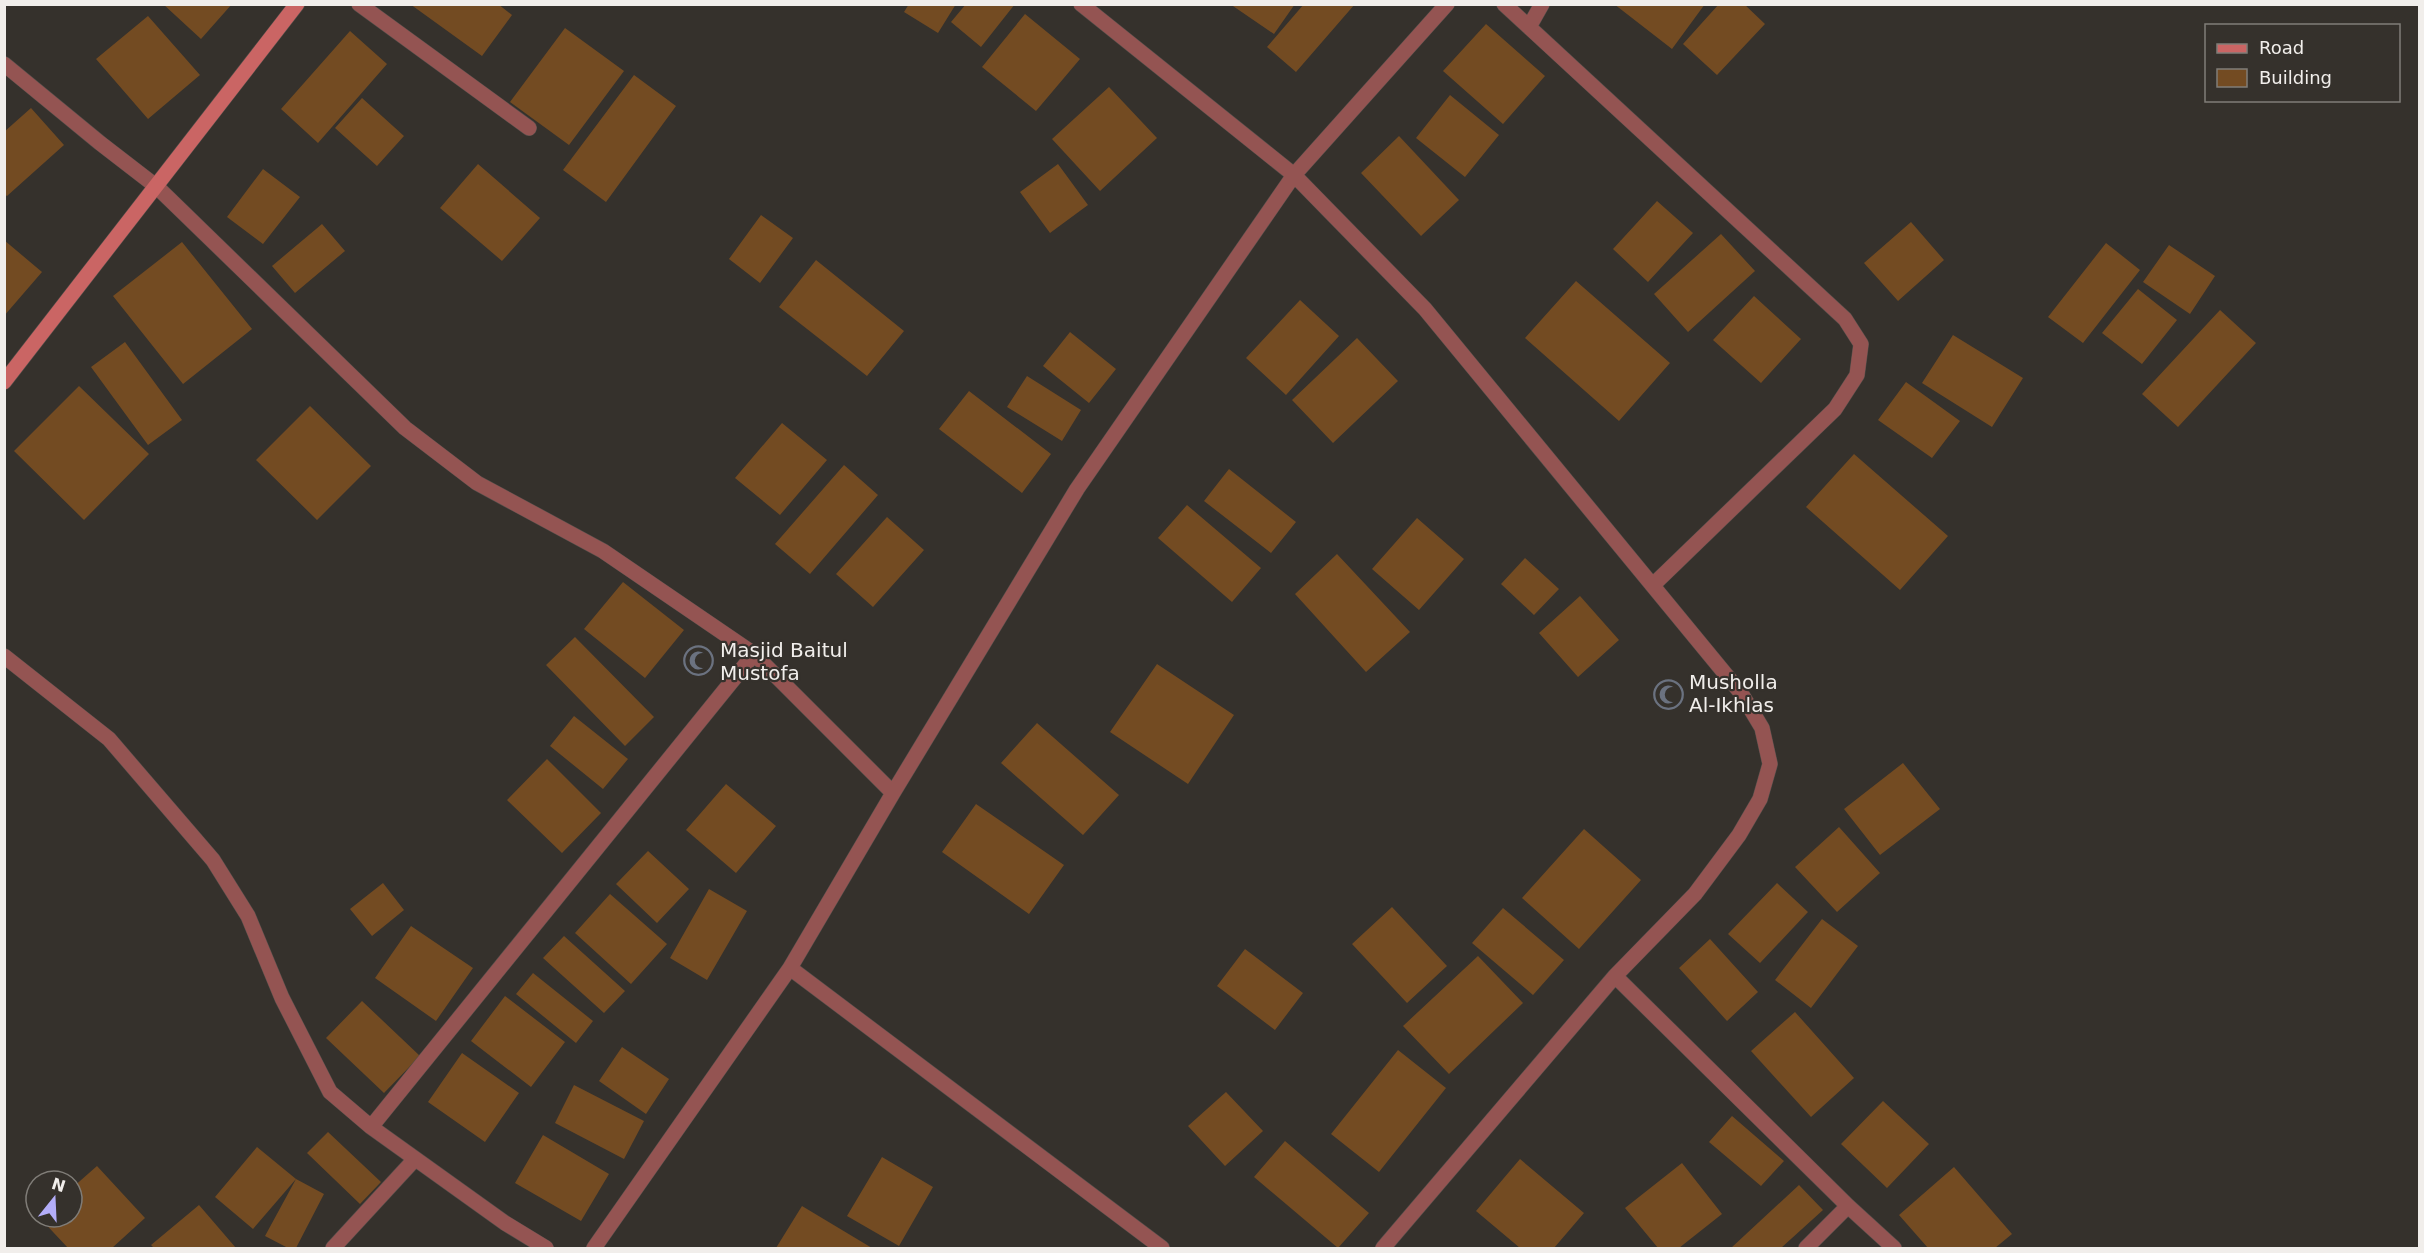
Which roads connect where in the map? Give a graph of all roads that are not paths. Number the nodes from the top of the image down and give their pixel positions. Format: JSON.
{"nodes":[{"id":1,"x":297,"y":4,"type":"edge"},
{"id":2,"x":359,"y":4,"type":"edge"},
{"id":3,"x":1081,"y":4,"type":"edge"},
{"id":4,"x":1447,"y":4,"type":"edge"},
{"id":5,"x":1504,"y":4,"type":"edge"},
{"id":6,"x":1542,"y":4,"type":"edge"},
{"id":7,"x":1529,"y":27,"type":"junction"},
{"id":8,"x":4,"y":64,"type":"edge"},
{"id":9,"x":529,"y":128,"type":"dead end"},
{"id":10,"x":1294,"y":175,"type":"junction"},
{"id":11,"x":157,"y":187,"type":"junction"},
{"id":12,"x":4,"y":382,"type":"edge"},
{"id":13,"x":1653,"y":585,"type":"junction"},
{"id":14,"x":754,"y":654,"type":"junction"},
{"id":15,"x":4,"y":656,"type":"edge"},
{"id":16,"x":893,"y":793,"type":"junction"},
{"id":17,"x":790,"y":968,"type":"junction"},
{"id":18,"x":1615,"y":976,"type":"junction"},
{"id":19,"x":371,"y":1127,"type":"junction"},
{"id":20,"x":415,"y":1159,"type":"junction"},
{"id":21,"x":1848,"y":1206,"type":"junction"},
{"id":22,"x":333,"y":1248,"type":"edge"},
{"id":23,"x":546,"y":1248,"type":"edge"},
{"id":24,"x":594,"y":1248,"type":"edge"},
{"id":25,"x":1162,"y":1248,"type":"edge"},
{"id":26,"x":1383,"y":1248,"type":"edge"},
{"id":27,"x":1806,"y":1248,"type":"edge"},
{"id":28,"x":1894,"y":1248,"type":"edge"}],
"edges":[{"from":1,"to":11,"type":"street"},
{"from":2,"to":9,"type":"street"},
{"from":3,"to":10,"type":"street"},
{"from":4,"to":10,"type":"street"},
{"from":5,"to":7,"type":"street"},
{"from":6,"to":7,"type":"street"},
{"from":7,"to":13,"type":"street"},
{"from":8,"to":11,"type":"street"},
{"from":10,"to":13,"type":"street"},
{"from":10,"to":16,"type":"street"},
{"from":11,"to":12,"type":"street"},
{"from":11,"to":14,"type":"street"},
{"from":13,"to":18,"type":"street"},
{"from":14,"to":16,"type":"street"},
{"from":14,"to":19,"type":"street"},
{"from":15,"to":19,"type":"street"},
{"from":16,"to":17,"type":"street"},
{"from":17,"to":24,"type":"street"},
{"from":17,"to":25,"type":"street"},
{"from":18,"to":21,"type":"street"},
{"from":18,"to":26,"type":"street"},
{"from":19,"to":20,"type":"street"},
{"from":20,"to":22,"type":"street"},
{"from":20,"to":23,"type":"street"},
{"from":21,"to":27,"type":"street"},
{"from":21,"to":28,"type":"street"}]}
